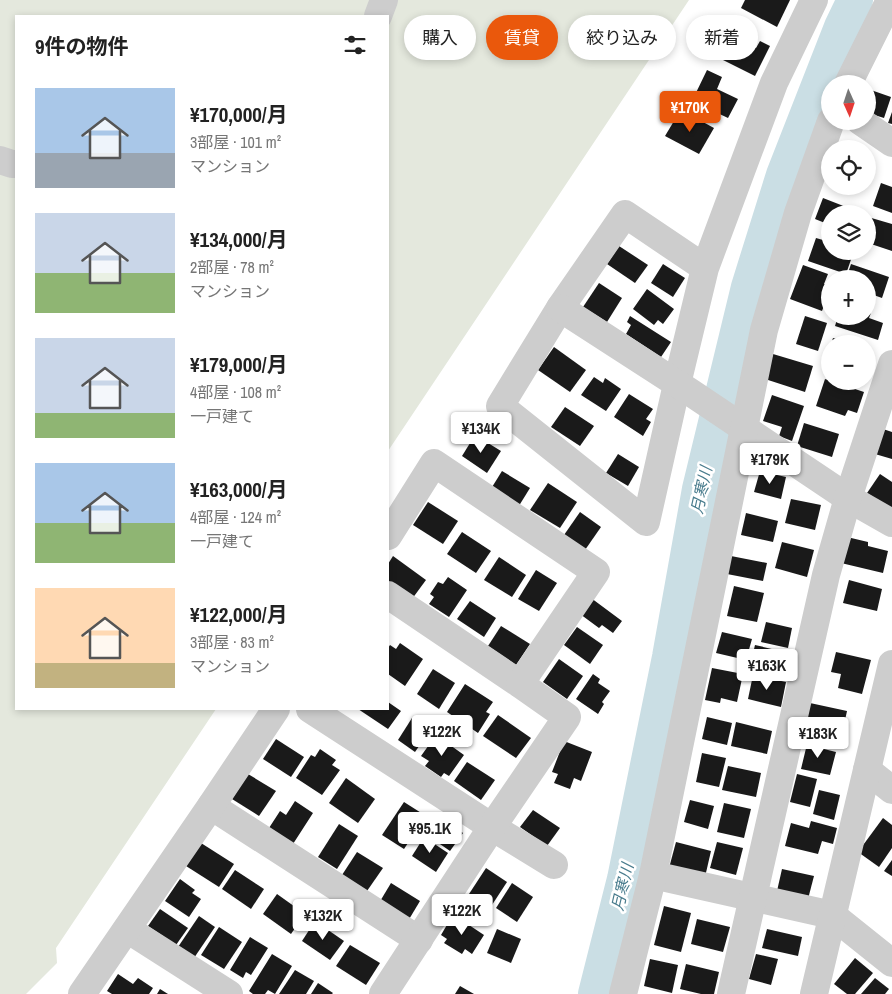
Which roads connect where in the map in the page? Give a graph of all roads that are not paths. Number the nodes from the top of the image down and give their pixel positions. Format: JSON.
{"nodes":[{"id":1,"x":384,"y":0,"type":"edge"},
{"id":2,"x":814,"y":0,"type":"edge"},
{"id":3,"x":890,"y":0,"type":"edge"},
{"id":4,"x":378,"y":15,"type":"edge"},
{"id":5,"x":852,"y":75,"type":"edge"},
{"id":6,"x":828,"y":130,"type":"edge"},
{"id":7,"x":874,"y":130,"type":"edge"},
{"id":8,"x":892,"y":142,"type":"edge"},
{"id":9,"x":0,"y":160,"type":"edge"},
{"id":10,"x":15,"y":164,"type":"edge"},
{"id":11,"x":705,"y":268,"type":"junction"},
{"id":12,"x":560,"y":308,"type":"junction"},
{"id":13,"x":892,"y":364,"type":"edge"},
{"id":14,"x":683,"y":388,"type":"junction"},
{"id":15,"x":736,"y":423,"type":"junction"},
{"id":16,"x":848,"y":498,"type":"junction"},
{"id":17,"x":892,"y":523,"type":"edge"},
{"id":18,"x":389,"y":534,"type":"edge"},
{"id":19,"x":389,"y":596,"type":"edge"},
{"id":20,"x":892,"y":664,"type":"edge"},
{"id":21,"x":520,"y":684,"type":"junction"},
{"id":22,"x":275,"y":710,"type":"edge"},
{"id":23,"x":312,"y":710,"type":"edge"},
{"id":24,"x":867,"y":770,"type":"junction"},
{"id":25,"x":892,"y":790,"type":"edge"},
{"id":26,"x":211,"y":806,"type":"junction"},
{"id":27,"x":492,"y":827,"type":"junction"},
{"id":28,"x":554,"y":865,"type":"dead end"},
{"id":29,"x":653,"y":875,"type":"junction"},
{"id":30,"x":752,"y":896,"type":"junction"},
{"id":31,"x":832,"y":915,"type":"junction"},
{"id":32,"x":126,"y":929,"type":"junction"},
{"id":33,"x":420,"y":940,"type":"junction"},
{"id":34,"x":892,"y":963,"type":"edge"},
{"id":35,"x":82,"y":994,"type":"edge"},
{"id":36,"x":229,"y":994,"type":"edge"},
{"id":37,"x":383,"y":994,"type":"edge"},
{"id":38,"x":623,"y":994,"type":"edge"},
{"id":39,"x":731,"y":994,"type":"edge"},
{"id":40,"x":814,"y":994,"type":"edge"}],
"edges":[{"from":1,"to":4,"type":"street"},
{"from":2,"to":11,"type":"street"},
{"from":3,"to":5,"type":"street"},
{"from":6,"to":15,"type":"street"},
{"from":7,"to":8,"type":"street"},
{"from":9,"to":10,"type":"street"},
{"from":11,"to":12,"type":"street"},
{"from":11,"to":14,"type":"street"},
{"from":12,"to":14,"type":"street"},
{"from":12,"to":14,"type":"street"},
{"from":13,"to":16,"type":"street"},
{"from":14,"to":15,"type":"street"},
{"from":15,"to":16,"type":"street"},
{"from":15,"to":29,"type":"street"},
{"from":16,"to":17,"type":"street"},
{"from":16,"to":30,"type":"street"},
{"from":18,"to":21,"type":"street"},
{"from":19,"to":21,"type":"street"},
{"from":20,"to":24,"type":"street"},
{"from":21,"to":27,"type":"street"},
{"from":22,"to":26,"type":"street"},
{"from":23,"to":27,"type":"street"},
{"from":24,"to":25,"type":"street"},
{"from":24,"to":31,"type":"street"},
{"from":26,"to":32,"type":"street"},
{"from":26,"to":33,"type":"street"},
{"from":27,"to":28,"type":"street"},
{"from":27,"to":33,"type":"street"},
{"from":29,"to":30,"type":"street"},
{"from":29,"to":38,"type":"street"},
{"from":30,"to":31,"type":"street"},
{"from":30,"to":39,"type":"street"},
{"from":31,"to":34,"type":"street"},
{"from":31,"to":40,"type":"street"},
{"from":32,"to":35,"type":"street"},
{"from":32,"to":36,"type":"street"},
{"from":33,"to":37,"type":"street"}]}
